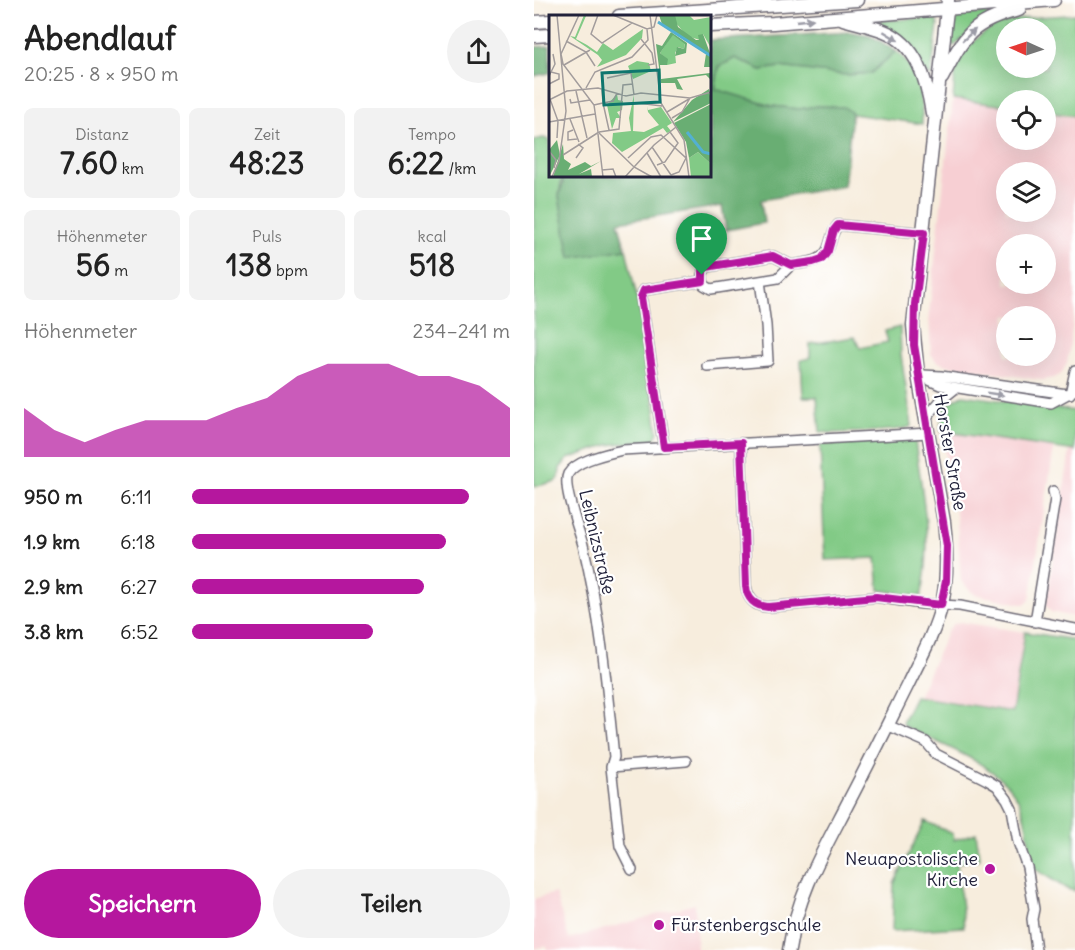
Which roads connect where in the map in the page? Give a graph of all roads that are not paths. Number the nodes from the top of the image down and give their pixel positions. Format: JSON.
{"nodes":[{"id":1,"x":857,"y":0,"type":"edge"},
{"id":2,"x":1054,"y":0,"type":"edge"},
{"id":3,"x":824,"y":1,"type":"edge"},
{"id":4,"x":1041,"y":2,"type":"junction"},
{"id":5,"x":947,"y":5,"type":"edge"},
{"id":6,"x":633,"y":15,"type":"edge"},
{"id":7,"x":837,"y":17,"type":"junction"},
{"id":8,"x":549,"y":21,"type":"edge"},
{"id":9,"x":534,"y":22,"type":"edge"},
{"id":10,"x":711,"y":26,"type":"edge"},
{"id":11,"x":549,"y":35,"type":"edge"},
{"id":12,"x":534,"y":36,"type":"edge"},
{"id":13,"x":939,"y":84,"type":"junction"},
{"id":14,"x":934,"y":129,"type":"junction"},
{"id":15,"x":924,"y":233,"type":"junction"},
{"id":16,"x":791,"y":265,"type":"junction"},
{"id":17,"x":760,"y":280,"type":"junction"},
{"id":18,"x":703,"y":281,"type":"junction"},
{"id":19,"x":707,"y":366,"type":"dead end"},
{"id":20,"x":1075,"y":371,"type":"edge"},
{"id":21,"x":918,"y":375,"type":"junction"},
{"id":22,"x":956,"y":387,"type":"junction"},
{"id":23,"x":1072,"y":392,"type":"edge"},
{"id":24,"x":926,"y":418,"type":"junction"},
{"id":25,"x":929,"y":433,"type":"junction"},
{"id":26,"x":741,"y":443,"type":"junction"},
{"id":27,"x":664,"y":447,"type":"junction"},
{"id":28,"x":1053,"y":491,"type":"dead end"},
{"id":29,"x":941,"y":605,"type":"junction"},
{"id":30,"x":1035,"y":622,"type":"junction"},
{"id":31,"x":1075,"y":628,"type":"edge"},
{"id":32,"x":887,"y":725,"type":"junction"},
{"id":33,"x":686,"y":760,"type":"dead end"},
{"id":34,"x":611,"y":767,"type":"junction"},
{"id":35,"x":632,"y":870,"type":"dead end"},
{"id":36,"x":789,"y":950,"type":"edge"},
{"id":37,"x":1036,"y":950,"type":"edge"}],
"edges":[{"from":1,"to":3,"type":"main road"},
{"from":2,"to":4,"type":"main road"},
{"from":3,"to":6,"type":"main road"},
{"from":4,"to":5,"type":"main road"},
{"from":13,"to":4,"type":"main road","one_way":true},
{"from":5,"to":7,"type":"main road"},
{"from":5,"to":13,"type":"main road","name":"Horster Straße"},
{"from":10,"to":7,"type":"main road","one_way":true},
{"from":7,"to":14,"type":"main road","one_way":true},
{"from":8,"to":9,"type":"main road"},
{"from":11,"to":12,"type":"main road"},
{"from":13,"to":14,"type":"main road","name":"Horster Straße"},
{"from":14,"to":15,"type":"main road","name":"Horster Straße"},
{"from":15,"to":16,"type":"street"},
{"from":15,"to":21,"type":"main road","name":"Horster Straße"},
{"from":16,"to":17,"type":"street"},
{"from":16,"to":18,"type":"street"},
{"from":17,"to":18,"type":"street"},
{"from":17,"to":19,"type":"street"},
{"from":18,"to":27,"type":"street"},
{"from":20,"to":23,"type":"street"},
{"from":21,"to":22,"type":"street"},
{"from":21,"to":23,"type":"street"},
{"from":21,"to":24,"type":"main road","name":"Horster Straße"},
{"from":22,"to":23,"type":"street","one_way":true},
{"from":22,"to":24,"type":"street"},
{"from":24,"to":25,"type":"main road","name":"Horster Straße"},
{"from":25,"to":26,"type":"street","name":"Leibnizstraße"},
{"from":25,"to":29,"type":"main road","name":"Horster Straße"},
{"from":26,"to":27,"type":"street","name":"Leibnizstraße"},
{"from":26,"to":29,"type":"street"},
{"from":27,"to":34,"type":"street","name":"Leibnizstraße"},
{"from":28,"to":30,"type":"street"},
{"from":29,"to":30,"type":"street"},
{"from":29,"to":32,"type":"main road","name":"Horster Straße"},
{"from":30,"to":31,"type":"street"},
{"from":32,"to":36,"type":"main road","name":"Horster Straße"},
{"from":32,"to":37,"type":"street"},
{"from":33,"to":34,"type":"street"},
{"from":34,"to":35,"type":"street","name":"Leibnizstraße"}]}
